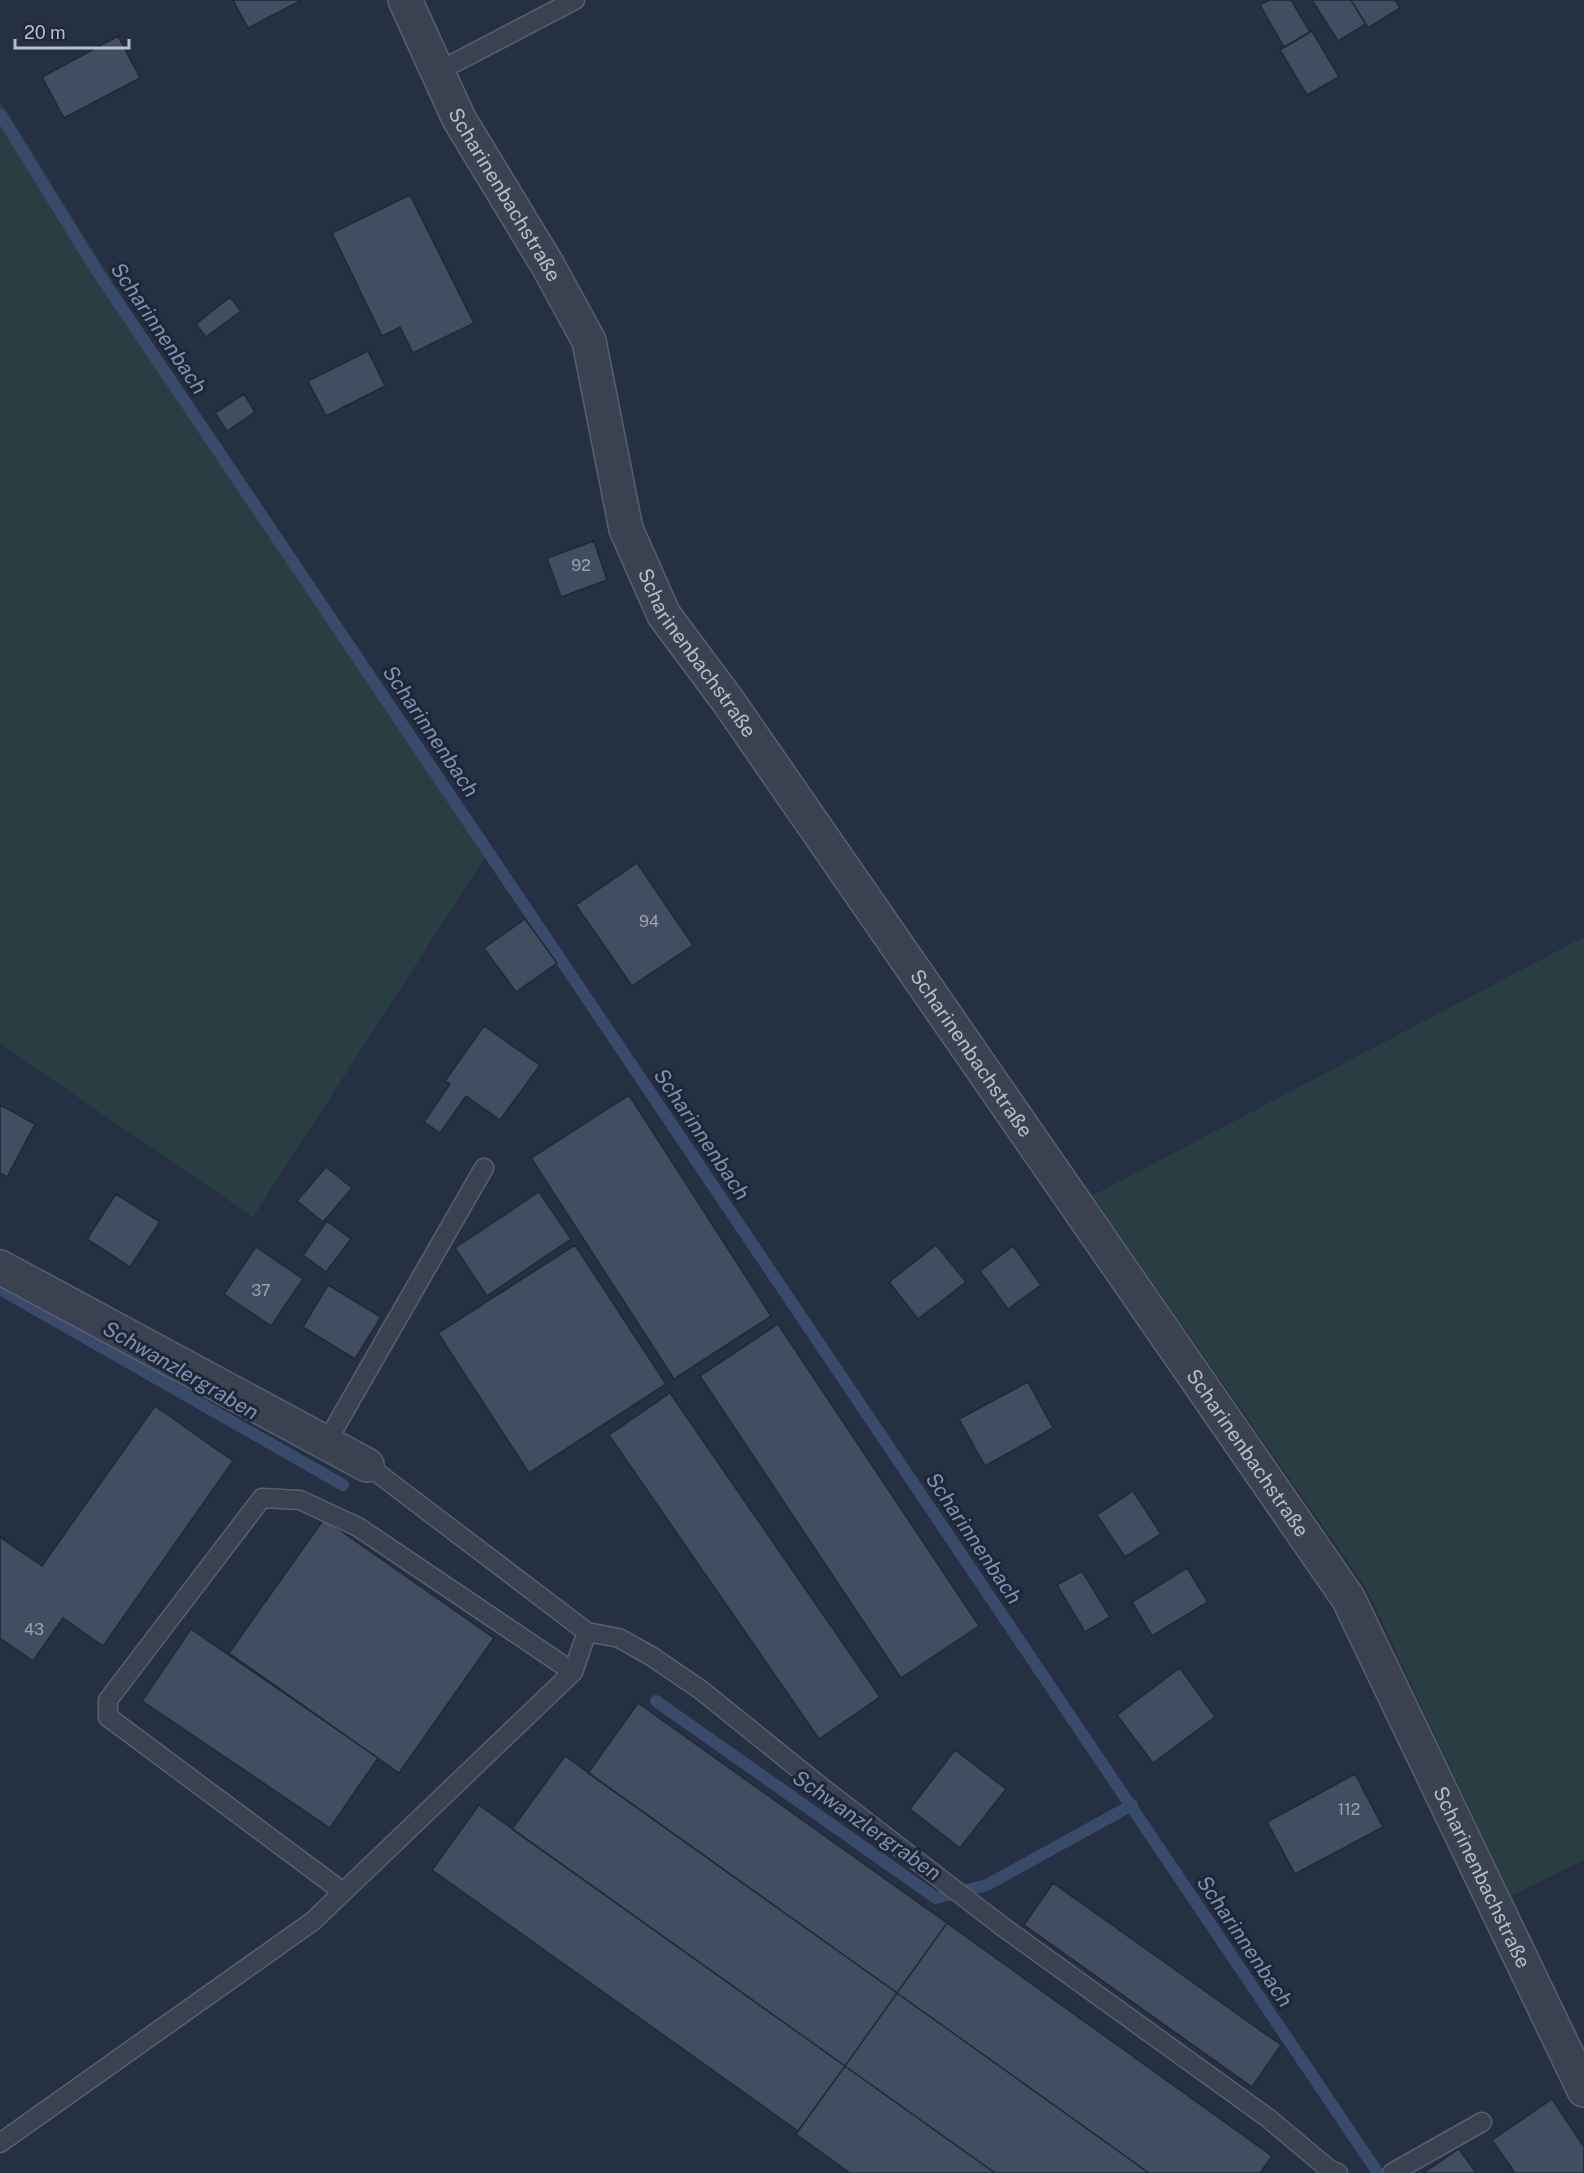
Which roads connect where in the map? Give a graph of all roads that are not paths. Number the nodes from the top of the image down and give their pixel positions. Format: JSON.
{"nodes":[{"id":1,"x":405,"y":0,"type":"edge"},
{"id":2,"x":575,"y":0,"type":"edge"},
{"id":3,"x":437,"y":72,"type":"junction"},
{"id":4,"x":484,"y":1168,"type":"dead end"},
{"id":5,"x":0,"y":1267,"type":"edge"},
{"id":6,"x":326,"y":1443,"type":"junction"},
{"id":7,"x":367,"y":1465,"type":"joint"},
{"id":8,"x":587,"y":1632,"type":"junction"},
{"id":9,"x":573,"y":1672,"type":"junction"},
{"id":10,"x":343,"y":1892,"type":"junction"},
{"id":11,"x":1584,"y":2090,"type":"edge"},
{"id":12,"x":1482,"y":2122,"type":"dead end"},
{"id":13,"x":0,"y":2143,"type":"edge"},
{"id":14,"x":1398,"y":2171,"type":"edge"},
{"id":15,"x":1338,"y":2173,"type":"edge"}],
"edges":[{"from":1,"to":3,"type":"street","name":"Scharinenbachstraße"},
{"from":2,"to":3,"type":"lane"},
{"from":3,"to":11,"type":"street","name":"Scharinenbachstraße"},
{"from":4,"to":6,"type":"lane"},
{"from":5,"to":6,"type":"street"},
{"from":6,"to":7,"type":"street"},
{"from":7,"to":8,"type":"lane"},
{"from":8,"to":9,"type":"lane"},
{"from":8,"to":15,"type":"lane"},
{"from":9,"to":10,"type":"lane"},
{"from":9,"to":10,"type":"lane"},
{"from":10,"to":13,"type":"lane"},
{"from":12,"to":14,"type":"lane"}]}
